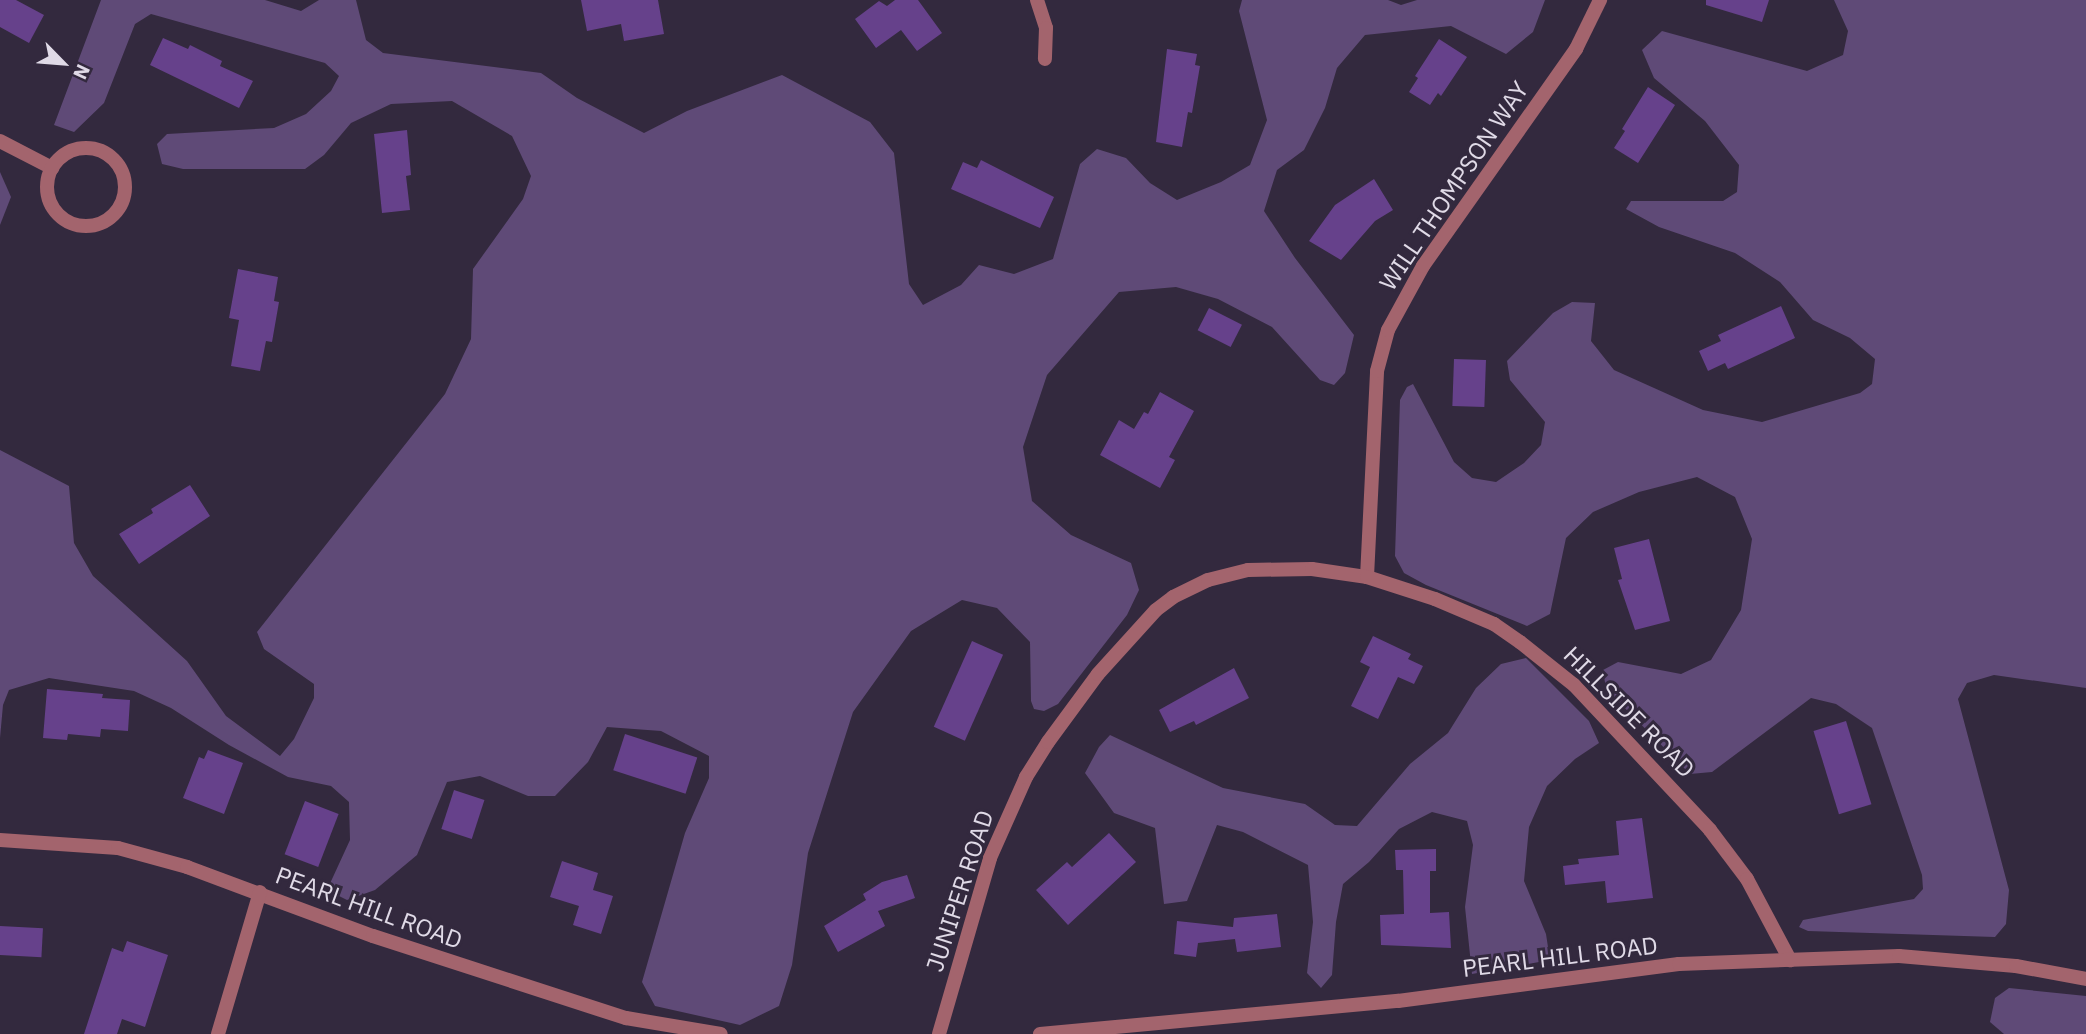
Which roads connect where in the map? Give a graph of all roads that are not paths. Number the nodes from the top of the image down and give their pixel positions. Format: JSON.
{"nodes":[{"id":1,"x":1037,"y":0,"type":"edge"},
{"id":2,"x":1600,"y":0,"type":"edge"},
{"id":3,"x":1045,"y":59,"type":"dead end"},
{"id":4,"x":0,"y":141,"type":"edge"},
{"id":5,"x":52,"y":168,"type":"junction"},
{"id":6,"x":1367,"y":577,"type":"junction"},
{"id":7,"x":0,"y":840,"type":"edge"},
{"id":8,"x":260,"y":892,"type":"junction"},
{"id":9,"x":1790,"y":960,"type":"junction"},
{"id":10,"x":2086,"y":979,"type":"edge"},
{"id":11,"x":218,"y":1034,"type":"edge"},
{"id":12,"x":721,"y":1034,"type":"edge"},
{"id":13,"x":939,"y":1034,"type":"edge"},
{"id":14,"x":1040,"y":1034,"type":"edge"}],
"edges":[{"from":1,"to":3,"type":"street"},
{"from":2,"to":6,"type":"street","name":"WILL THOMPSON WAY"},
{"from":4,"to":5,"type":"street"},
{"from":5,"to":5,"type":"street"},
{"from":6,"to":9,"type":"street","name":"HILLSIDE ROAD"},
{"from":6,"to":13,"type":"street","name":"JUNIPER ROAD"},
{"from":7,"to":8,"type":"street","name":"PEARL HILL ROAD"},
{"from":8,"to":11,"type":"street"},
{"from":8,"to":12,"type":"street","name":"PEARL HILL ROAD"},
{"from":9,"to":10,"type":"street","name":"PEARL HILL ROAD"},
{"from":9,"to":14,"type":"street","name":"PEARL HILL ROAD"}]}
